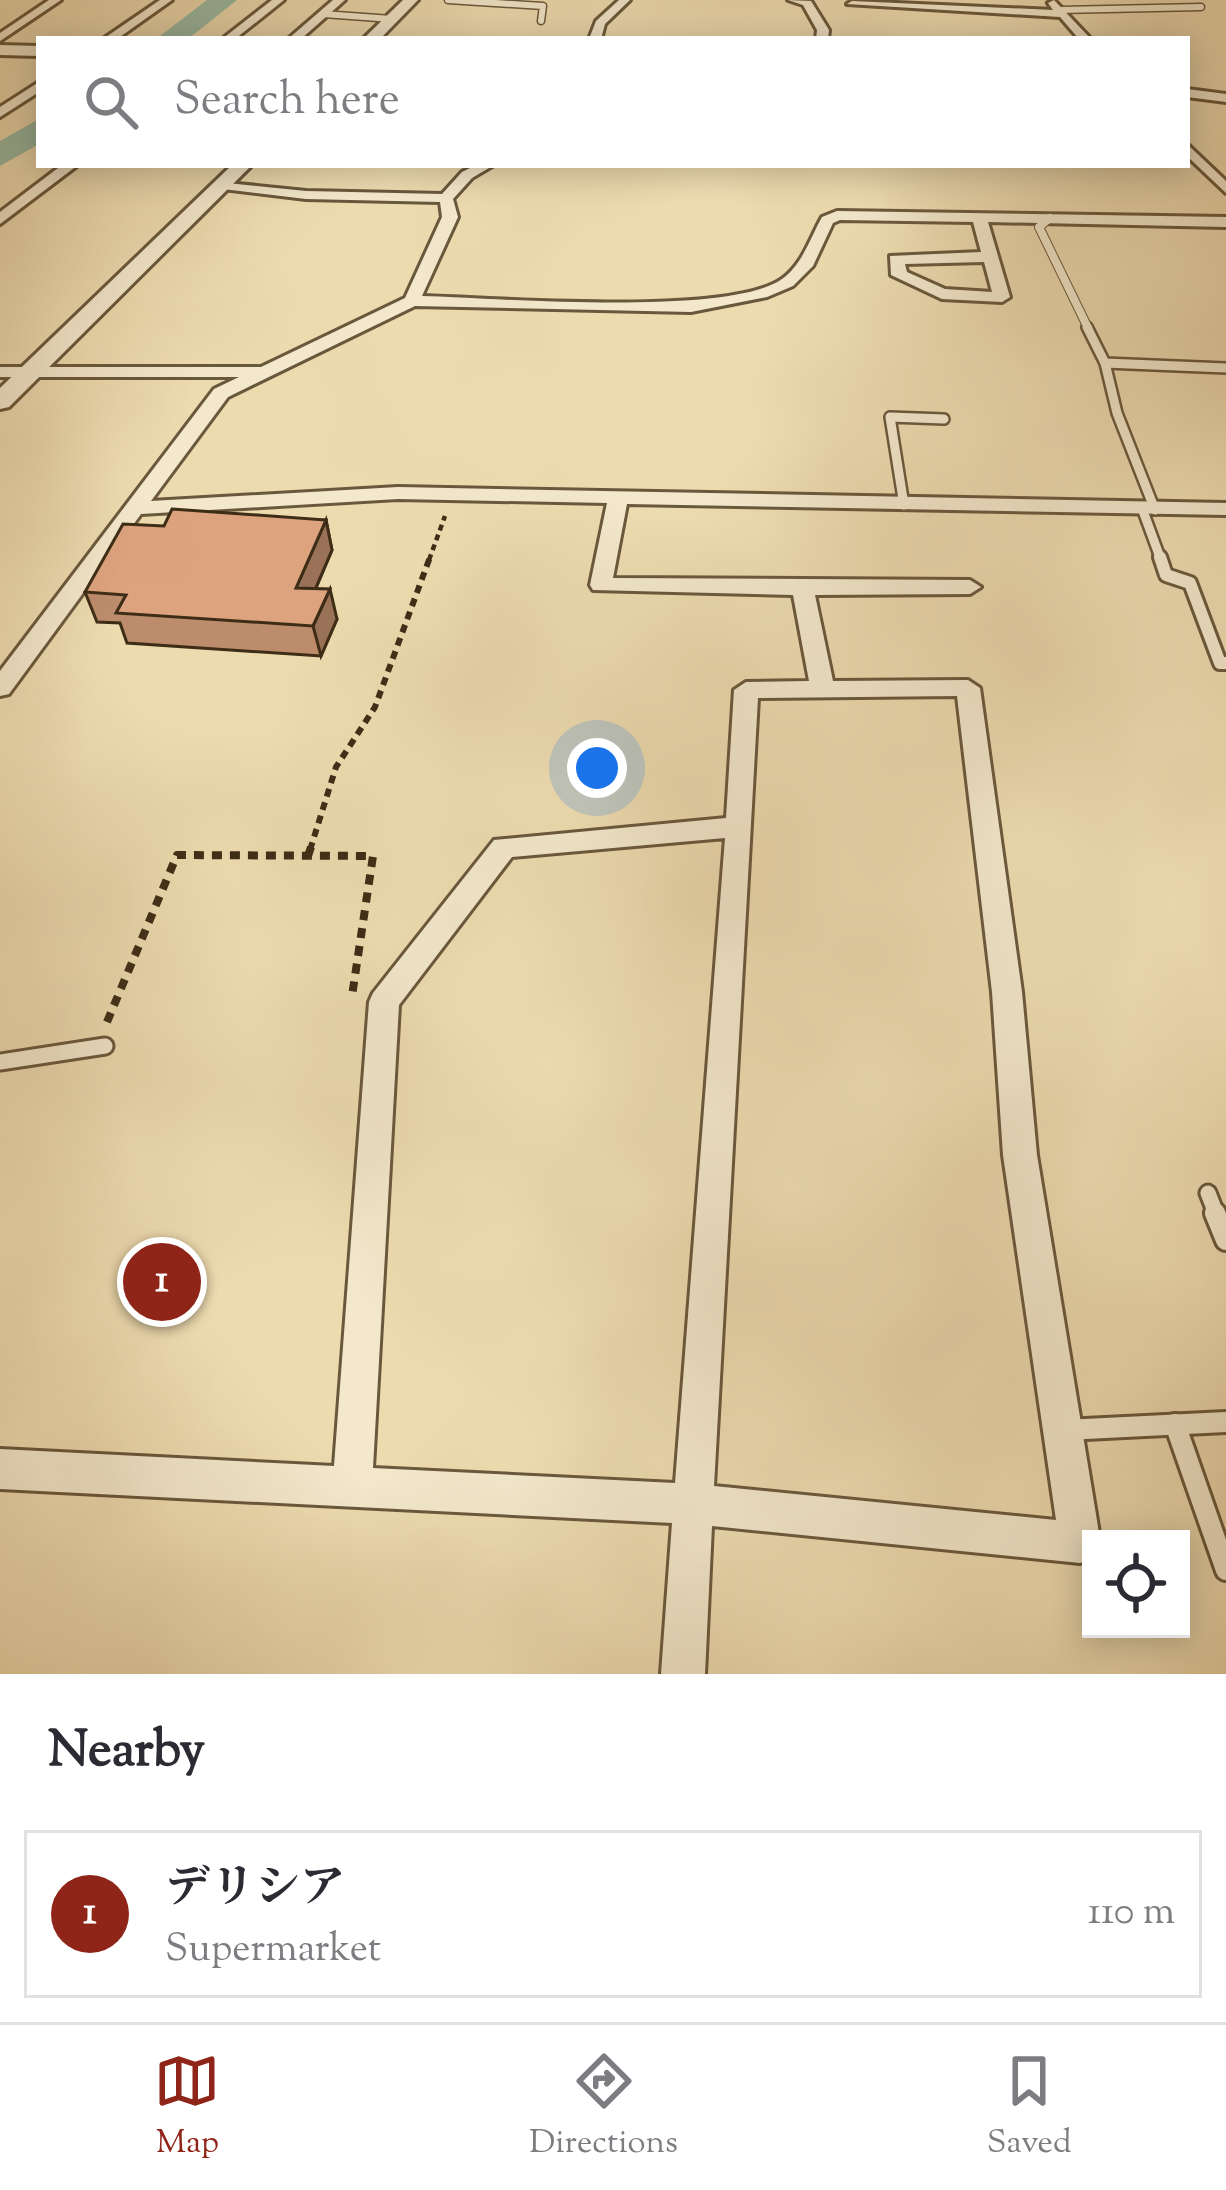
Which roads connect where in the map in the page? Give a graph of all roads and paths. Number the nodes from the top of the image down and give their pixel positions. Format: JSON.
{"nodes":[{"id":1,"x":56,"y":0,"type":"edge"},
{"id":2,"x":167,"y":0,"type":"edge"},
{"id":3,"x":279,"y":0,"type":"edge"},
{"id":4,"x":340,"y":0,"type":"edge"},
{"id":5,"x":411,"y":0,"type":"edge"},
{"id":6,"x":448,"y":0,"type":"edge"},
{"id":7,"x":625,"y":0,"type":"edge"},
{"id":8,"x":793,"y":0,"type":"edge"},
{"id":9,"x":978,"y":0,"type":"edge"},
{"id":10,"x":1156,"y":0,"type":"edge"},
{"id":11,"x":852,"y":4,"type":"dead end"},
{"id":12,"x":1201,"y":7,"type":"dead end"},
{"id":13,"x":990,"y":8,"type":"junction"},
{"id":14,"x":1058,"y":8,"type":"edge"},
{"id":15,"x":1166,"y":9,"type":"junction"},
{"id":16,"x":323,"y":14,"type":"junction"},
{"id":17,"x":392,"y":19,"type":"junction"},
{"id":18,"x":541,"y":21,"type":"dead end"},
{"id":19,"x":113,"y":36,"type":"edge"},
{"id":20,"x":232,"y":36,"type":"edge"},
{"id":21,"x":297,"y":36,"type":"edge"},
{"id":22,"x":374,"y":36,"type":"edge"},
{"id":23,"x":596,"y":36,"type":"edge"},
{"id":24,"x":822,"y":36,"type":"edge"},
{"id":25,"x":1082,"y":36,"type":"edge"},
{"id":26,"x":0,"y":38,"type":"edge"},
{"id":27,"x":0,"y":50,"type":"edge"},
{"id":28,"x":36,"y":51,"type":"edge"},
{"id":29,"x":36,"y":88,"type":"edge"},
{"id":30,"x":1190,"y":93,"type":"edge"},
{"id":31,"x":1226,"y":98,"type":"edge"},
{"id":32,"x":0,"y":113,"type":"edge"},
{"id":33,"x":1190,"y":151,"type":"edge"},
{"id":34,"x":66,"y":168,"type":"edge"},
{"id":35,"x":240,"y":168,"type":"edge"},
{"id":36,"x":481,"y":168,"type":"edge"},
{"id":37,"x":223,"y":185,"type":"junction"},
{"id":38,"x":1226,"y":189,"type":"edge"},
{"id":39,"x":446,"y":198,"type":"junction"},
{"id":40,"x":979,"y":217,"type":"junction"},
{"id":41,"x":1050,"y":218,"type":"junction"},
{"id":42,"x":0,"y":219,"type":"edge"},
{"id":43,"x":1226,"y":222,"type":"edge"},
{"id":44,"x":991,"y":257,"type":"junction"},
{"id":45,"x":412,"y":302,"type":"junction"},
{"id":46,"x":1105,"y":363,"type":"junction"},
{"id":47,"x":1226,"y":368,"type":"edge"},
{"id":48,"x":0,"y":371,"type":"edge"},
{"id":49,"x":30,"y":371,"type":"junction"},
{"id":50,"x":262,"y":372,"type":"junction"},
{"id":51,"x":0,"y":402,"type":"edge"},
{"id":52,"x":944,"y":419,"type":"dead end"},
{"id":53,"x":618,"y":498,"type":"junction"},
{"id":54,"x":904,"y":505,"type":"junction"},
{"id":55,"x":133,"y":508,"type":"junction"},
{"id":56,"x":448,"y":508,"type":"dead end"},
{"id":57,"x":1226,"y":509,"type":"edge"},
{"id":58,"x":1149,"y":511,"type":"junction"},
{"id":59,"x":970,"y":587,"type":"dead end"},
{"id":60,"x":803,"y":588,"type":"junction"},
{"id":61,"x":1226,"y":663,"type":"edge"},
{"id":62,"x":822,"y":687,"type":"junction"},
{"id":63,"x":0,"y":688,"type":"edge"},
{"id":64,"x":740,"y":827,"type":"junction"},
{"id":65,"x":308,"y":856,"type":"junction"},
{"id":66,"x":384,"y":1002,"type":"junction"},
{"id":67,"x":100,"y":1047,"type":"joint"},
{"id":68,"x":0,"y":1062,"type":"edge"},
{"id":69,"x":1208,"y":1192,"type":"dead end"},
{"id":70,"x":1226,"y":1240,"type":"edge"},
{"id":71,"x":1226,"y":1422,"type":"edge"},
{"id":72,"x":1175,"y":1424,"type":"junction"},
{"id":73,"x":1065,"y":1430,"type":"junction"},
{"id":74,"x":0,"y":1468,"type":"edge"},
{"id":75,"x":352,"y":1488,"type":"junction"},
{"id":76,"x":692,"y":1504,"type":"junction"},
{"id":77,"x":1226,"y":1570,"type":"edge"},
{"id":78,"x":683,"y":1674,"type":"edge"}],
"edges":[{"from":1,"to":26,"type":"street"},
{"from":2,"to":19,"type":"street"},
{"from":3,"to":20,"type":"street"},
{"from":4,"to":16,"type":"street"},
{"from":5,"to":17,"type":"street"},
{"from":6,"to":18,"type":"lane"},
{"from":7,"to":23,"type":"street"},
{"from":8,"to":24,"type":"street"},
{"from":9,"to":13,"type":"street"},
{"from":10,"to":15,"type":"lane"},
{"from":11,"to":13,"type":"street"},
{"from":12,"to":15,"type":"lane"},
{"from":13,"to":14,"type":"street"},
{"from":14,"to":15,"type":"lane"},
{"from":14,"to":25,"type":"street"},
{"from":16,"to":17,"type":"lane"},
{"from":16,"to":21,"type":"street"},
{"from":17,"to":22,"type":"street"},
{"from":27,"to":28,"type":"street"},
{"from":29,"to":32,"type":"street"},
{"from":30,"to":31,"type":"street"},
{"from":33,"to":38,"type":"street"},
{"from":34,"to":42,"type":"street"},
{"from":35,"to":37,"type":"street"},
{"from":36,"to":39,"type":"street"},
{"from":37,"to":39,"type":"street"},
{"from":37,"to":49,"type":"street"},
{"from":39,"to":45,"type":"street"},
{"from":40,"to":41,"type":"street"},
{"from":40,"to":44,"type":"street"},
{"from":40,"to":45,"type":"street"},
{"from":41,"to":43,"type":"street"},
{"from":41,"to":46,"type":"lane"},
{"from":44,"to":44,"type":"street"},
{"from":45,"to":50,"type":"street"},
{"from":46,"to":47,"type":"lane"},
{"from":46,"to":58,"type":"lane"},
{"from":48,"to":49,"type":"street"},
{"from":49,"to":50,"type":"street"},
{"from":49,"to":51,"type":"street"},
{"from":50,"to":55,"type":"street"},
{"from":52,"to":54,"type":"lane"},
{"from":53,"to":54,"type":"street"},
{"from":53,"to":55,"type":"street"},
{"from":53,"to":60,"type":"street"},
{"from":54,"to":58,"type":"street"},
{"from":55,"to":63,"type":"street"},
{"from":56,"to":65,"type":"path"},
{"from":57,"to":58,"type":"street"},
{"from":58,"to":61,"type":"lane"},
{"from":59,"to":60,"type":"street"},
{"from":60,"to":62,"type":"street"},
{"from":62,"to":64,"type":"street"},
{"from":62,"to":73,"type":"street"},
{"from":64,"to":66,"type":"street"},
{"from":64,"to":76,"type":"street"},
{"from":65,"to":66,"type":"path"},
{"from":65,"to":67,"type":"path"},
{"from":66,"to":75,"type":"street"},
{"from":67,"to":68,"type":"lane"},
{"from":69,"to":70,"type":"lane"},
{"from":71,"to":72,"type":"lane"},
{"from":72,"to":73,"type":"lane"},
{"from":72,"to":77,"type":"lane"},
{"from":73,"to":76,"type":"street"},
{"from":74,"to":75,"type":"street"},
{"from":75,"to":76,"type":"street"},
{"from":76,"to":78,"type":"street"}]}
